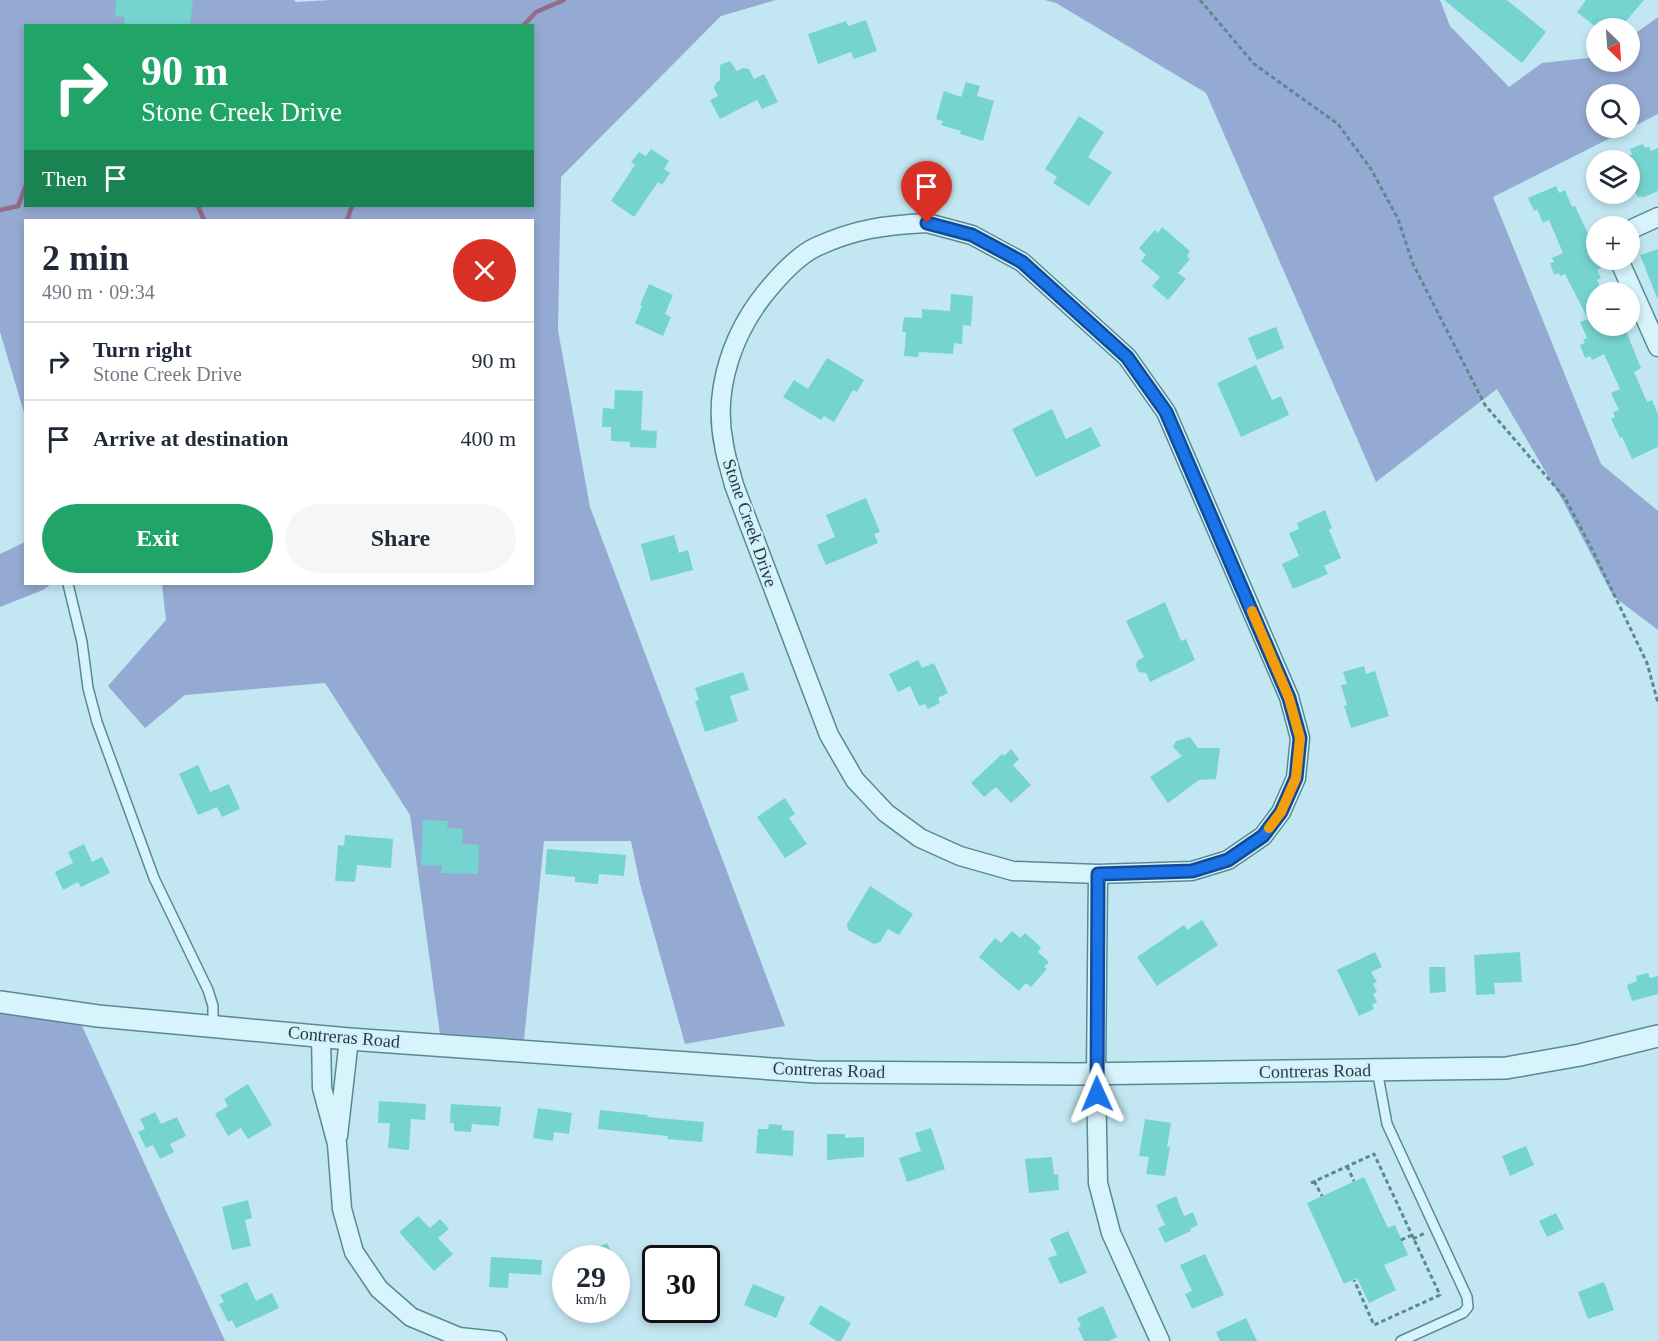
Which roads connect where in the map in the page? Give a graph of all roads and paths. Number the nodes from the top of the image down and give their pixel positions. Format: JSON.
{"nodes":[{"id":1,"x":1200,"y":0,"type":"edge"},
{"id":2,"x":1658,"y":217,"type":"edge"},
{"id":3,"x":1640,"y":225,"type":"edge"},
{"id":4,"x":1623,"y":270,"type":"edge"},
{"id":5,"x":1658,"y":347,"type":"edge"},
{"id":6,"x":68,"y":585,"type":"edge"},
{"id":7,"x":1658,"y":704,"type":"edge"},
{"id":8,"x":1098,"y":874,"type":"junction"},
{"id":9,"x":0,"y":1002,"type":"edge"},
{"id":10,"x":213,"y":1025,"type":"junction"},
{"id":11,"x":321,"y":1036,"type":"junction"},
{"id":12,"x":1658,"y":1036,"type":"edge"},
{"id":13,"x":349,"y":1039,"type":"junction"},
{"id":14,"x":1377,"y":1070,"type":"junction"},
{"id":15,"x":1096,"y":1074,"type":"junction"},
{"id":16,"x":337,"y":1144,"type":"junction"},
{"id":17,"x":1347,"y":1166,"type":"junction"},
{"id":18,"x":1354,"y":1181,"type":"dead end"},
{"id":19,"x":1322,"y":1196,"type":"dead end"},
{"id":20,"x":1412,"y":1235,"type":"junction"},
{"id":21,"x":1401,"y":1240,"type":"dead end"},
{"id":22,"x":1354,"y":1280,"type":"dead end"},
{"id":23,"x":497,"y":1341,"type":"edge"},
{"id":24,"x":1160,"y":1341,"type":"edge"},
{"id":25,"x":1401,"y":1341,"type":"edge"}],
"edges":[{"from":1,"to":7,"type":"path"},
{"from":2,"to":3,"type":"street"},
{"from":4,"to":5,"type":"street"},
{"from":6,"to":10,"type":"lane"},
{"from":8,"to":8,"type":"street","name":"Stone Creek Drive"},
{"from":8,"to":15,"type":"street"},
{"from":9,"to":10,"type":"street","name":"Contreras Road"},
{"from":10,"to":11,"type":"street","name":"Contreras Road"},
{"from":11,"to":13,"type":"street","name":"Contreras Road"},
{"from":11,"to":16,"type":"street"},
{"from":12,"to":14,"type":"street","name":"Contreras Road"},
{"from":13,"to":15,"type":"street","name":"Contreras Road"},
{"from":13,"to":16,"type":"street"},
{"from":14,"to":15,"type":"street","name":"Contreras Road"},
{"from":14,"to":25,"type":"lane"},
{"from":15,"to":24,"type":"street"},
{"from":16,"to":23,"type":"street"},
{"from":17,"to":18,"type":"path"},
{"from":17,"to":19,"type":"path"},
{"from":17,"to":20,"type":"path"},
{"from":20,"to":21,"type":"path"},
{"from":20,"to":22,"type":"path"}]}
